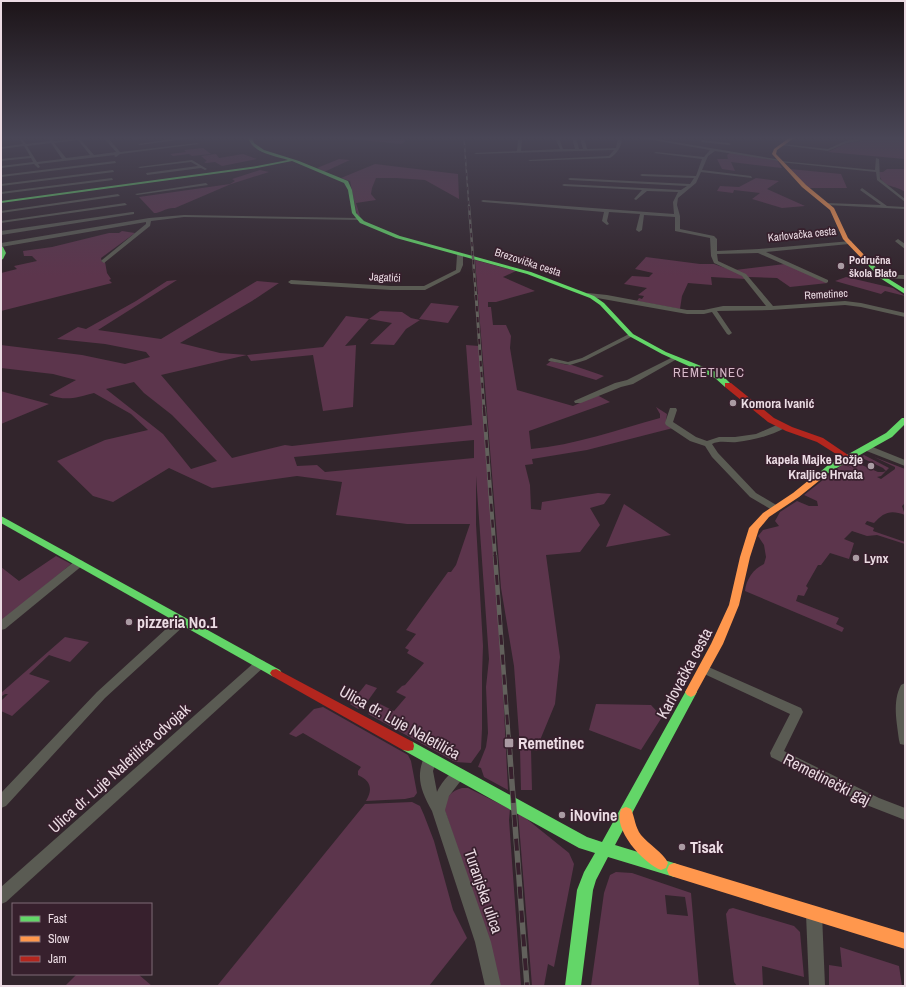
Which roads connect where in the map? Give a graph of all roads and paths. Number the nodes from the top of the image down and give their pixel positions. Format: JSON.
{"nodes":[{"id":1,"x":48,"y":184,"type":"edge"},
{"id":2,"x":96,"y":184,"type":"edge"},
{"id":3,"x":106,"y":184,"type":"edge"},
{"id":4,"x":112,"y":184,"type":"edge"},
{"id":5,"x":151,"y":184,"type":"edge"},
{"id":6,"x":183,"y":184,"type":"edge"},
{"id":7,"x":206,"y":184,"type":"dead end"},
{"id":8,"x":348,"y":184,"type":"edge"},
{"id":9,"x":691,"y":184,"type":"edge"},
{"id":10,"x":802,"y":184,"type":"edge"},
{"id":11,"x":886,"y":184,"type":"edge"},
{"id":12,"x":564,"y":185,"type":"dead end"},
{"id":13,"x":50,"y":187,"type":"junction"},
{"id":14,"x":186,"y":187,"type":"junction"},
{"id":15,"x":862,"y":189,"type":"dead end"},
{"id":16,"x":645,"y":190,"type":"junction"},
{"id":17,"x":156,"y":191,"type":"junction"},
{"id":18,"x":680,"y":191,"type":"junction"},
{"id":19,"x":1,"y":193,"type":"edge"},
{"id":20,"x":137,"y":194,"type":"dead end"},
{"id":21,"x":118,"y":196,"type":"junction"},
{"id":22,"x":636,"y":199,"type":"dead end"},
{"id":23,"x":483,"y":201,"type":"dead end"},
{"id":24,"x":905,"y":201,"type":"edge"},
{"id":25,"x":1,"y":202,"type":"edge"},
{"id":26,"x":125,"y":204,"type":"junction"},
{"id":27,"x":827,"y":204,"type":"junction"},
{"id":28,"x":886,"y":207,"type":"junction"},
{"id":29,"x":905,"y":208,"type":"edge"},
{"id":30,"x":607,"y":211,"type":"junction"},
{"id":31,"x":1,"y":212,"type":"edge"},
{"id":32,"x":132,"y":213,"type":"junction"},
{"id":33,"x":642,"y":214,"type":"junction"},
{"id":34,"x":678,"y":216,"type":"junction"},
{"id":35,"x":149,"y":219,"type":"junction"},
{"id":36,"x":358,"y":219,"type":"junction"},
{"id":37,"x":139,"y":221,"type":"junction"},
{"id":38,"x":1,"y":222,"type":"edge"},
{"id":39,"x":607,"y":224,"type":"dead end"},
{"id":40,"x":639,"y":230,"type":"dead end"},
{"id":41,"x":1,"y":233,"type":"edge"},
{"id":42,"x":898,"y":241,"type":"dead end"},
{"id":43,"x":849,"y":242,"type":"junction"},
{"id":44,"x":1,"y":245,"type":"edge"},
{"id":45,"x":905,"y":247,"type":"edge"},
{"id":46,"x":1,"y":248,"type":"edge"},
{"id":47,"x":759,"y":251,"type":"junction"},
{"id":48,"x":714,"y":253,"type":"junction"},
{"id":49,"x":460,"y":256,"type":"junction"},
{"id":50,"x":1,"y":258,"type":"edge"},
{"id":51,"x":104,"y":261,"type":"dead end"},
{"id":52,"x":882,"y":277,"type":"junction"},
{"id":53,"x":905,"y":277,"type":"edge"},
{"id":54,"x":826,"y":281,"type":"dead end"},
{"id":55,"x":291,"y":282,"type":"dead end"},
{"id":56,"x":905,"y":292,"type":"edge"},
{"id":57,"x":588,"y":295,"type":"junction"},
{"id":58,"x":771,"y":308,"type":"junction"},
{"id":59,"x":712,"y":310,"type":"junction"},
{"id":60,"x":905,"y":315,"type":"edge"},
{"id":61,"x":729,"y":333,"type":"dead end"},
{"id":62,"x":631,"y":335,"type":"junction"},
{"id":63,"x":675,"y":358,"type":"junction"},
{"id":64,"x":551,"y":360,"type":"dead end"},
{"id":65,"x":578,"y":401,"type":"dead end"},
{"id":66,"x":674,"y":410,"type":"dead end"},
{"id":67,"x":905,"y":420,"type":"edge"},
{"id":68,"x":782,"y":426,"type":"junction"},
{"id":69,"x":708,"y":444,"type":"junction"},
{"id":70,"x":867,"y":448,"type":"junction"},
{"id":71,"x":847,"y":457,"type":"junction"},
{"id":72,"x":905,"y":463,"type":"edge"},
{"id":73,"x":776,"y":508,"type":"junction"},
{"id":74,"x":1,"y":519,"type":"edge"},
{"id":75,"x":79,"y":563,"type":"junction"},
{"id":76,"x":182,"y":621,"type":"junction"},
{"id":77,"x":1,"y":626,"type":"edge"},
{"id":78,"x":260,"y":664,"type":"junction"},
{"id":79,"x":704,"y":669,"type":"junction"},
{"id":80,"x":905,"y":688,"type":"edge"},
{"id":81,"x":905,"y":740,"type":"edge"},
{"id":82,"x":430,"y":759,"type":"junction"},
{"id":83,"x":459,"y":774,"type":"junction"},
{"id":84,"x":1,"y":802,"type":"edge"},
{"id":85,"x":438,"y":810,"type":"junction"},
{"id":86,"x":626,"y":812,"type":"junction"},
{"id":87,"x":905,"y":814,"type":"edge"},
{"id":88,"x":604,"y":849,"type":"junction"},
{"id":89,"x":670,"y":870,"type":"junction"},
{"id":90,"x":1,"y":897,"type":"edge"},
{"id":91,"x":814,"y":914,"type":"junction"},
{"id":92,"x":905,"y":941,"type":"edge"},
{"id":93,"x":493,"y":986,"type":"edge"},
{"id":94,"x":573,"y":986,"type":"edge"},
{"id":95,"x":817,"y":986,"type":"edge"}],
"edges":[{"from":1,"to":13,"type":"street"},
{"from":2,"to":13,"type":"street"},
{"from":3,"to":25,"type":"main road"},
{"from":4,"to":21,"type":"street"},
{"from":5,"to":17,"type":"street"},
{"from":6,"to":14,"type":"street"},
{"from":7,"to":14,"type":"street"},
{"from":8,"to":36,"type":"main road"},
{"from":9,"to":18,"type":"street"},
{"from":10,"to":27,"type":"main road","name":"Karlovačka cesta"},
{"from":11,"to":24,"type":"street"},
{"from":12,"to":16,"type":"street"},
{"from":13,"to":19,"type":"street"},
{"from":14,"to":17,"type":"street"},
{"from":15,"to":28,"type":"street"},
{"from":16,"to":18,"type":"street"},
{"from":16,"to":22,"type":"street"},
{"from":17,"to":20,"type":"street"},
{"from":18,"to":34,"type":"street"},
{"from":21,"to":26,"type":"street"},
{"from":21,"to":31,"type":"street"},
{"from":23,"to":30,"type":"street"},
{"from":26,"to":32,"type":"street"},
{"from":26,"to":38,"type":"street"},
{"from":27,"to":28,"type":"street"},
{"from":27,"to":43,"type":"main road","name":"Karlovačka cesta"},
{"from":28,"to":29,"type":"street"},
{"from":30,"to":33,"type":"street"},
{"from":30,"to":39,"type":"street"},
{"from":32,"to":37,"type":"street"},
{"from":32,"to":41,"type":"street"},
{"from":33,"to":34,"type":"street"},
{"from":33,"to":40,"type":"street"},
{"from":34,"to":48,"type":"street"},
{"from":35,"to":36,"type":"street","name":"Brezovička cesta"},
{"from":35,"to":37,"type":"street","name":"Brezovička cesta"},
{"from":35,"to":51,"type":"street"},
{"from":36,"to":49,"type":"main road","name":"Brezovička cesta"},
{"from":37,"to":44,"type":"street","name":"Brezovička cesta"},
{"from":42,"to":45,"type":"street"},
{"from":43,"to":47,"type":"street","name":"Karlovačka cesta"},
{"from":43,"to":52,"type":"main road","name":"Karlovačka cesta"},
{"from":46,"to":50,"type":"main road"},
{"from":47,"to":48,"type":"street"},
{"from":47,"to":54,"type":"street","name":"Karlovačka cesta"},
{"from":48,"to":58,"type":"street"},
{"from":49,"to":55,"type":"street","name":"Jagatići"},
{"from":49,"to":57,"type":"main road","name":"Brezovička cesta"},
{"from":52,"to":53,"type":"street"},
{"from":52,"to":56,"type":"main road","name":"Karlovačka cesta"},
{"from":57,"to":59,"type":"street","name":"Remetinec"},
{"from":57,"to":62,"type":"main road","name":"Brezovička cesta"},
{"from":58,"to":59,"type":"street","name":"Remetinec"},
{"from":58,"to":60,"type":"street","name":"Remetinec"},
{"from":59,"to":61,"type":"street"},
{"from":62,"to":63,"type":"main road","name":"Brezovička cesta"},
{"from":62,"to":64,"type":"street"},
{"from":63,"to":65,"type":"street"},
{"from":63,"to":68,"type":"main road","name":"Brezovička cesta"},
{"from":66,"to":69,"type":"street"},
{"from":67,"to":70,"type":"main road","name":"Karlovačka cesta"},
{"from":68,"to":69,"type":"street"},
{"from":68,"to":71,"type":"main road","name":"Brezovička cesta"},
{"from":69,"to":73,"type":"street"},
{"from":70,"to":71,"type":"main road","name":"Karlovačka cesta"},
{"from":70,"to":72,"type":"street"},
{"from":71,"to":73,"type":"main road","name":"Karlovačka cesta"},
{"from":73,"to":79,"type":"main road","name":"Karlovačka cesta"},
{"from":74,"to":75,"type":"main road","name":"Ulica dr. Luje Naletilića"},
{"from":75,"to":76,"type":"main road","name":"Ulica dr. Luje Naletilića"},
{"from":75,"to":77,"type":"street"},
{"from":76,"to":78,"type":"main road","name":"Ulica dr. Luje Naletilića"},
{"from":76,"to":84,"type":"street"},
{"from":78,"to":82,"type":"main road","name":"Ulica dr. Luje Naletilića"},
{"from":78,"to":90,"type":"street","name":"Ulica dr. Luje Naletilića odvojak"},
{"from":79,"to":86,"type":"main road","name":"Karlovačka cesta"},
{"from":79,"to":87,"type":"street","name":"Remetinečki gaj"},
{"from":80,"to":81,"type":"street"},
{"from":82,"to":83,"type":"main road","name":"Ulica dr. Luje Naletilića"},
{"from":82,"to":85,"type":"street","name":"Turanjska ulica"},
{"from":83,"to":85,"type":"street"},
{"from":83,"to":88,"type":"main road","name":"Ulica dr. Luje Naletilića"},
{"from":85,"to":93,"type":"street","name":"Turanjska ulica"},
{"from":86,"to":88,"type":"main road","name":"Karlovačka cesta"},
{"from":86,"to":89,"type":"main road"},
{"from":88,"to":89,"type":"main road"},
{"from":88,"to":94,"type":"main road","name":"Karlovačka cesta"},
{"from":89,"to":91,"type":"main road"},
{"from":91,"to":92,"type":"main road"},
{"from":91,"to":95,"type":"street"}]}
